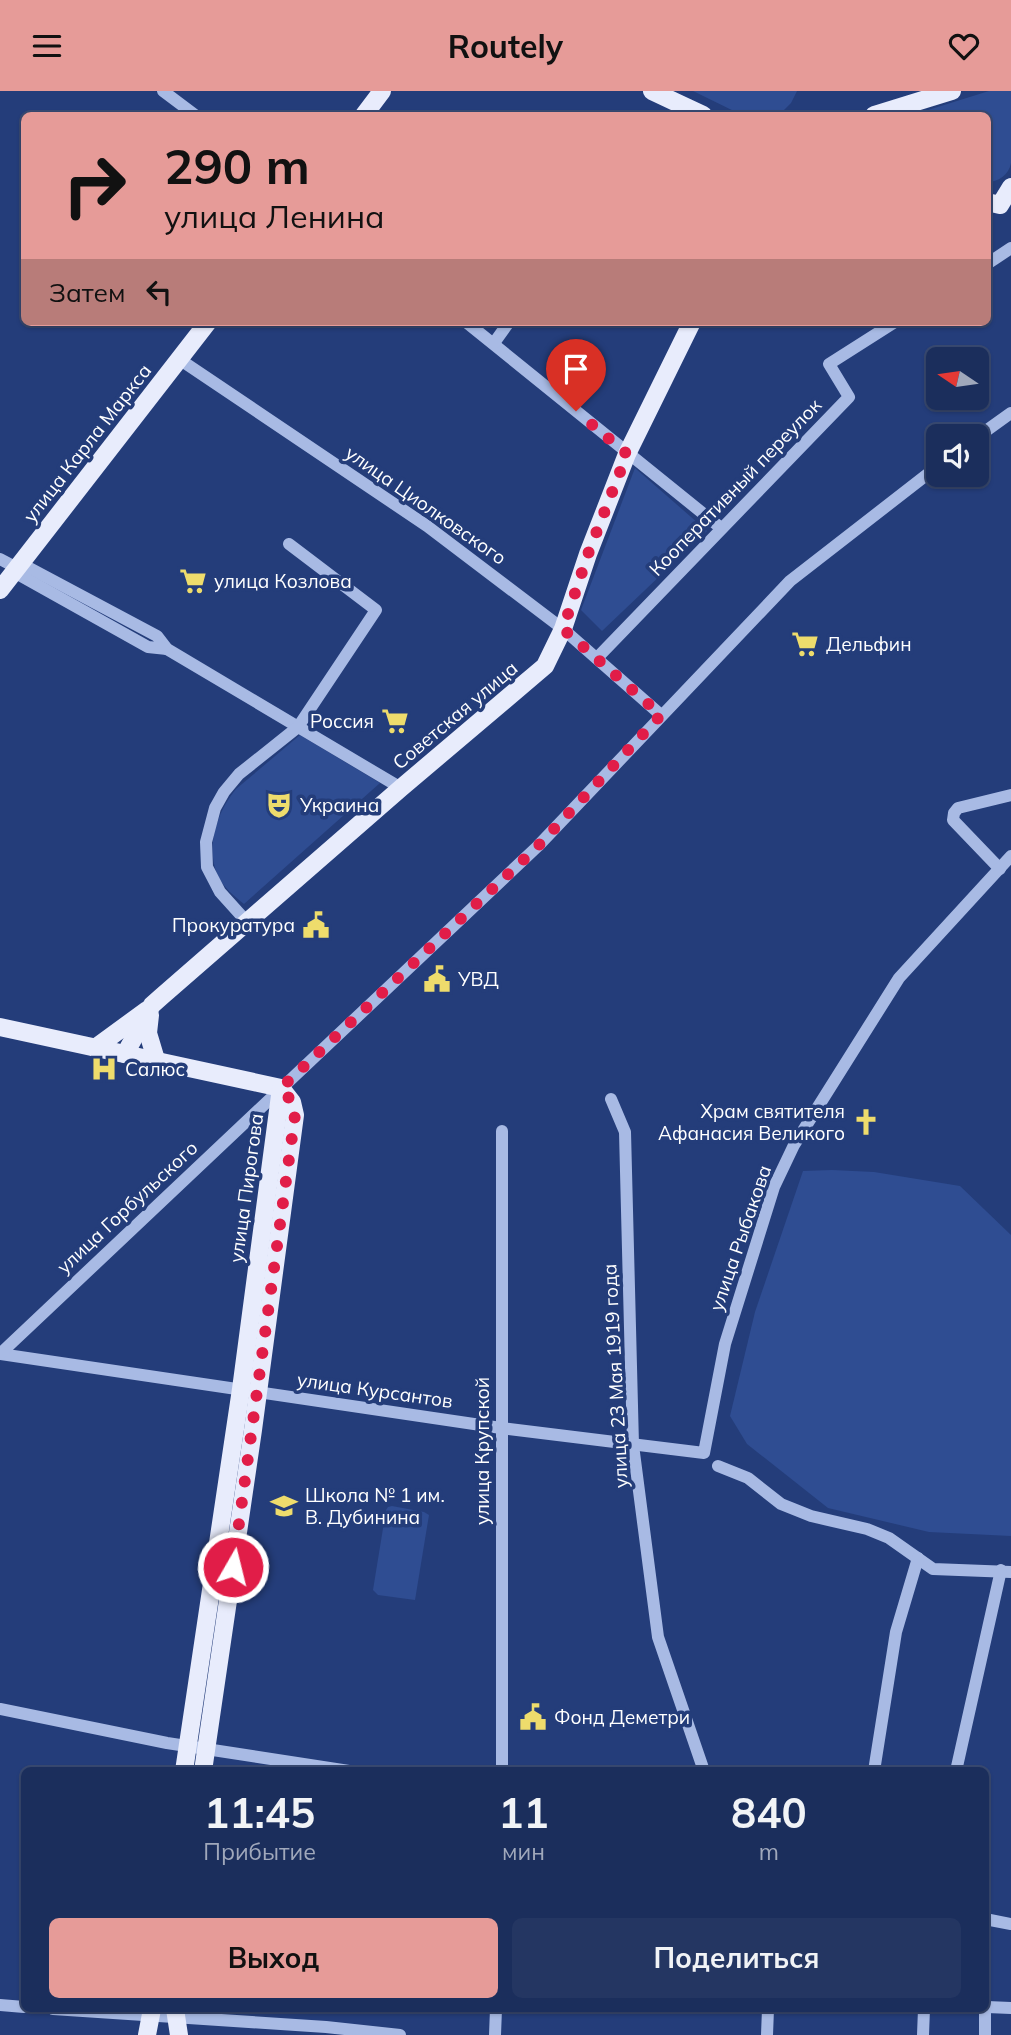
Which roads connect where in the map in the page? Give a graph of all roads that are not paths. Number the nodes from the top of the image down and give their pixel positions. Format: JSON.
{"nodes":[{"id":1,"x":163,"y":91,"type":"edge"},
{"id":2,"x":382,"y":91,"type":"edge"},
{"id":3,"x":652,"y":91,"type":"edge"},
{"id":4,"x":952,"y":91,"type":"edge"},
{"id":5,"x":191,"y":112,"type":"edge"},
{"id":6,"x":366,"y":112,"type":"edge"},
{"id":7,"x":697,"y":112,"type":"edge"},
{"id":8,"x":883,"y":112,"type":"edge"},
{"id":9,"x":1011,"y":187,"type":"edge"},
{"id":10,"x":999,"y":205,"type":"edge"},
{"id":11,"x":1011,"y":248,"type":"edge"},
{"id":12,"x":991,"y":261,"type":"edge"},
{"id":13,"x":205,"y":326,"type":"edge"},
{"id":14,"x":471,"y":326,"type":"edge"},
{"id":15,"x":506,"y":326,"type":"edge"},
{"id":16,"x":690,"y":326,"type":"edge"},
{"id":17,"x":889,"y":326,"type":"edge"},
{"id":18,"x":494,"y":343,"type":"junction"},
{"id":19,"x":179,"y":359,"type":"junction"},
{"id":20,"x":1011,"y":413,"type":"edge"},
{"id":21,"x":989,"y":429,"type":"edge"},
{"id":22,"x":627,"y":454,"type":"junction"},
{"id":23,"x":926,"y":475,"type":"edge"},
{"id":24,"x":721,"y":528,"type":"junction"},
{"id":25,"x":289,"y":544,"type":"dead end"},
{"id":26,"x":0,"y":559,"type":"edge"},
{"id":27,"x":17,"y":567,"type":"junction"},
{"id":28,"x":0,"y":590,"type":"edge"},
{"id":29,"x":563,"y":629,"type":"junction"},
{"id":30,"x":597,"y":659,"type":"junction"},
{"id":31,"x":661,"y":715,"type":"junction"},
{"id":32,"x":298,"y":727,"type":"junction"},
{"id":33,"x":401,"y":788,"type":"junction"},
{"id":34,"x":1011,"y":795,"type":"edge"},
{"id":35,"x":1011,"y":856,"type":"edge"},
{"id":36,"x":1000,"y":869,"type":"junction"},
{"id":37,"x":247,"y":922,"type":"junction"},
{"id":38,"x":152,"y":1005,"type":"junction"},
{"id":39,"x":0,"y":1027,"type":"edge"},
{"id":40,"x":95,"y":1048,"type":"junction"},
{"id":41,"x":125,"y":1054,"type":"junction"},
{"id":42,"x":157,"y":1062,"type":"junction"},
{"id":43,"x":281,"y":1088,"type":"junction"},
{"id":44,"x":611,"y":1099,"type":"dead end"},
{"id":45,"x":502,"y":1131,"type":"dead end"},
{"id":46,"x":0,"y":1354,"type":"edge"},
{"id":47,"x":250,"y":1390,"type":"junction"},
{"id":48,"x":501,"y":1428,"type":"junction"},
{"id":49,"x":633,"y":1445,"type":"junction"},
{"id":50,"x":704,"y":1453,"type":"joint"},
{"id":51,"x":718,"y":1466,"type":"dead end"},
{"id":52,"x":918,"y":1557,"type":"junction"},
{"id":53,"x":1006,"y":1571,"type":"edge"},
{"id":54,"x":0,"y":1709,"type":"edge"},
{"id":55,"x":187,"y":1746,"type":"junction"},
{"id":56,"x":206,"y":1749,"type":"junction"},
{"id":57,"x":184,"y":1767,"type":"edge"},
{"id":58,"x":204,"y":1767,"type":"edge"},
{"id":59,"x":323,"y":1767,"type":"edge"},
{"id":60,"x":502,"y":1767,"type":"edge"},
{"id":61,"x":704,"y":1767,"type":"edge"},
{"id":62,"x":875,"y":1767,"type":"edge"},
{"id":63,"x":957,"y":1767,"type":"edge"},
{"id":64,"x":989,"y":1919,"type":"edge"},
{"id":65,"x":1011,"y":1924,"type":"edge"},
{"id":66,"x":0,"y":2005,"type":"edge"},
{"id":67,"x":21,"y":2007,"type":"edge"},
{"id":68,"x":989,"y":2007,"type":"edge"},
{"id":69,"x":1011,"y":2008,"type":"edge"},
{"id":70,"x":126,"y":2012,"type":"edge"},
{"id":71,"x":496,"y":2012,"type":"edge"},
{"id":72,"x":768,"y":2012,"type":"edge"},
{"id":73,"x":923,"y":2012,"type":"edge"},
{"id":74,"x":987,"y":2012,"type":"edge"},
{"id":75,"x":151,"y":2013,"type":"edge"},
{"id":76,"x":176,"y":2021,"type":"edge"},
{"id":77,"x":147,"y":2035,"type":"edge"},
{"id":78,"x":158,"y":2035,"type":"edge"},
{"id":79,"x":400,"y":2035,"type":"edge"},
{"id":80,"x":495,"y":2035,"type":"edge"},
{"id":81,"x":767,"y":2035,"type":"edge"},
{"id":82,"x":923,"y":2035,"type":"edge"},
{"id":83,"x":985,"y":2035,"type":"edge"}],
"edges":[{"from":1,"to":5,"type":"street"},
{"from":2,"to":6,"type":"main road"},
{"from":3,"to":7,"type":"main road"},
{"from":4,"to":8,"type":"main road"},
{"from":9,"to":10,"type":"main road"},
{"from":11,"to":12,"type":"street"},
{"from":13,"to":19,"type":"main road","name":"улица Карла Маркса"},
{"from":14,"to":18,"type":"street"},
{"from":15,"to":18,"type":"street"},
{"from":16,"to":22,"type":"main road","name":"Советская улица"},
{"from":17,"to":24,"type":"street","name":"Кооперативный переулок"},
{"from":18,"to":22,"type":"street"},
{"from":19,"to":27,"type":"main road","name":"улица Карла Маркса"},
{"from":19,"to":29,"type":"street","name":"улица Циолковского"},
{"from":20,"to":21,"type":"street"},
{"from":22,"to":24,"type":"street"},
{"from":22,"to":29,"type":"main road","name":"Советская улица"},
{"from":23,"to":31,"type":"street","name":"улица Горбульского"},
{"from":24,"to":30,"type":"street","name":"Кооперативный переулок"},
{"from":25,"to":32,"type":"street"},
{"from":26,"to":27,"type":"street"},
{"from":27,"to":28,"type":"main road","name":"улица Карла Маркса"},
{"from":27,"to":32,"type":"street"},
{"from":29,"to":30,"type":"street","name":"улица Циолковского"},
{"from":29,"to":33,"type":"main road","name":"Советская улица"},
{"from":30,"to":31,"type":"street","name":"улица Циолковского"},
{"from":31,"to":43,"type":"street","name":"улица Горбульского"},
{"from":32,"to":33,"type":"street"},
{"from":32,"to":37,"type":"street"},
{"from":33,"to":37,"type":"main road","name":"Советская улица"},
{"from":34,"to":36,"type":"street"},
{"from":35,"to":36,"type":"street","name":"улица Рыбакова"},
{"from":36,"to":50,"type":"street","name":"улица Рыбакова"},
{"from":37,"to":38,"type":"main road","name":"Советская улица"},
{"from":38,"to":40,"type":"main road"},
{"from":38,"to":41,"type":"main road","name":"Советская улица"},
{"from":38,"to":42,"type":"main road"},
{"from":39,"to":40,"type":"main road"},
{"from":40,"to":41,"type":"main road"},
{"from":41,"to":42,"type":"main road"},
{"from":42,"to":43,"type":"main road"},
{"from":43,"to":46,"type":"street","name":"улица Горбульского"},
{"from":43,"to":47,"type":"main road","name":"улица Пирогова"},
{"from":44,"to":49,"type":"street","name":"улица 23 Мая 1919 года"},
{"from":45,"to":48,"type":"street","name":"улица Крупской"},
{"from":46,"to":47,"type":"street","name":"улица Курсантов"},
{"from":47,"to":48,"type":"street","name":"улица Курсантов"},
{"from":47,"to":55,"type":"main road","name":"улица Пирогова"},
{"from":47,"to":56,"type":"main road","name":"улица Пирогова"},
{"from":48,"to":49,"type":"street","name":"улица Курсантов"},
{"from":48,"to":60,"type":"street","name":"улица Крупской"},
{"from":49,"to":50,"type":"street","name":"улица Курсантов"},
{"from":49,"to":61,"type":"street","name":"улица 23 Мая 1919 года"},
{"from":51,"to":52,"type":"street"},
{"from":52,"to":53,"type":"street"},
{"from":52,"to":62,"type":"street"},
{"from":53,"to":63,"type":"street"},
{"from":54,"to":55,"type":"street"},
{"from":55,"to":56,"type":"street"},
{"from":55,"to":57,"type":"main road","name":"улица Пирогова"},
{"from":56,"to":58,"type":"main road","name":"улица Пирогова"},
{"from":56,"to":59,"type":"street"},
{"from":64,"to":65,"type":"street"},
{"from":66,"to":67,"type":"street"},
{"from":68,"to":69,"type":"street"},
{"from":70,"to":75,"type":"street"},
{"from":71,"to":80,"type":"street"},
{"from":72,"to":81,"type":"street"},
{"from":73,"to":82,"type":"street"},
{"from":74,"to":83,"type":"street"},
{"from":75,"to":76,"type":"street"},
{"from":75,"to":77,"type":"main road"},
{"from":75,"to":78,"type":"street"},
{"from":76,"to":79,"type":"street"}]}
